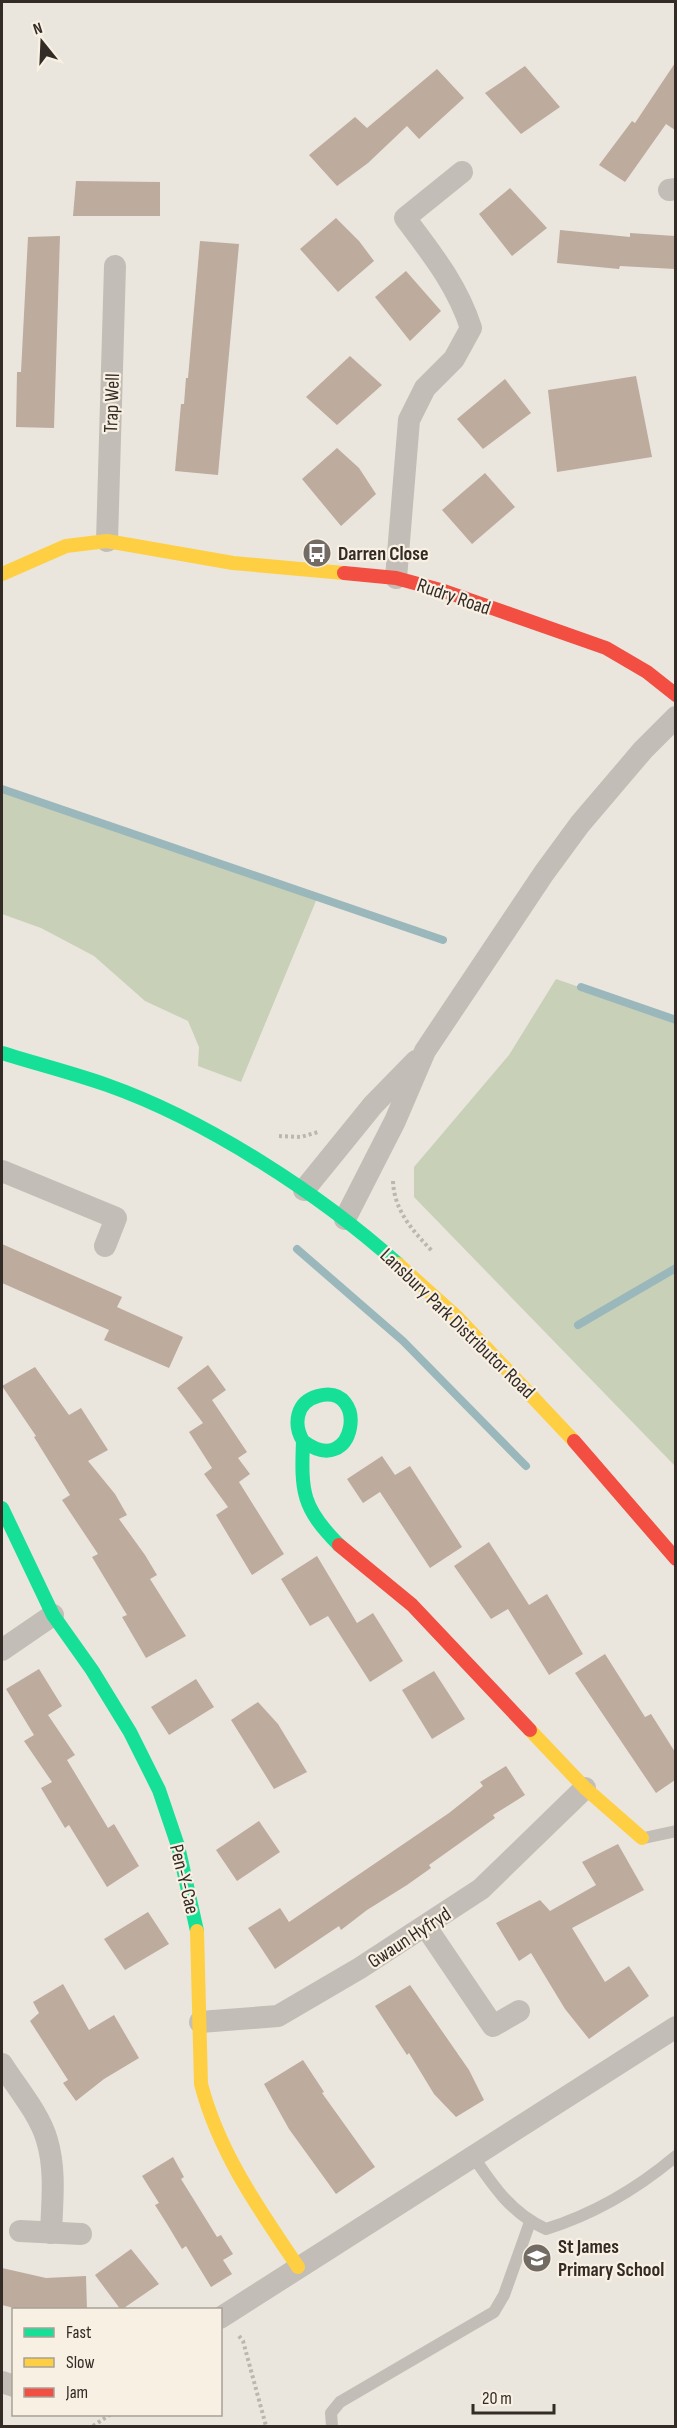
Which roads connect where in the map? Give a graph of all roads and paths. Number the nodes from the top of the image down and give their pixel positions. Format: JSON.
{"nodes":[{"id":1,"x":462,"y":172,"type":"dead end"},
{"id":2,"x":115,"y":266,"type":"dead end"},
{"id":3,"x":107,"y":541,"type":"junction"},
{"id":4,"x":2,"y":574,"type":"edge"},
{"id":5,"x":396,"y":578,"type":"junction"},
{"id":6,"x":675,"y":695,"type":"edge"},
{"id":7,"x":675,"y":717,"type":"edge"},
{"id":8,"x":425,"y":1051,"type":"junction"},
{"id":9,"x":2,"y":1053,"type":"edge"},
{"id":10,"x":2,"y":1171,"type":"edge"},
{"id":11,"x":304,"y":1190,"type":"junction"},
{"id":12,"x":345,"y":1219,"type":"junction"},
{"id":13,"x":105,"y":1246,"type":"dead end"},
{"id":14,"x":303,"y":1441,"type":"junction"},
{"id":15,"x":2,"y":1508,"type":"edge"},
{"id":16,"x":675,"y":1559,"type":"edge"},
{"id":17,"x":53,"y":1615,"type":"junction"},
{"id":18,"x":2,"y":1650,"type":"edge"},
{"id":19,"x":585,"y":1788,"type":"junction"},
{"id":20,"x":675,"y":1831,"type":"edge"},
{"id":21,"x":642,"y":1838,"type":"joint"},
{"id":22,"x":426,"y":1927,"type":"junction"},
{"id":23,"x":519,"y":2011,"type":"dead end"},
{"id":24,"x":200,"y":2022,"type":"junction"},
{"id":25,"x":675,"y":2027,"type":"edge"},
{"id":26,"x":2,"y":2064,"type":"edge"},
{"id":27,"x":473,"y":2156,"type":"junction"},
{"id":28,"x":675,"y":2156,"type":"edge"},
{"id":29,"x":530,"y":2222,"type":"junction"},
{"id":30,"x":20,"y":2231,"type":"dead end"},
{"id":31,"x":51,"y":2233,"type":"junction"},
{"id":32,"x":81,"y":2234,"type":"dead end"},
{"id":33,"x":298,"y":2267,"type":"junction"},
{"id":34,"x":222,"y":2316,"type":"edge"},
{"id":35,"x":110,"y":2416,"type":"edge"},
{"id":36,"x":93,"y":2427,"type":"edge"},
{"id":37,"x":266,"y":2427,"type":"edge"},
{"id":38,"x":332,"y":2427,"type":"edge"}],
"edges":[{"from":1,"to":5,"type":"street"},
{"from":2,"to":3,"type":"street","name":"Trap Well"},
{"from":3,"to":4,"type":"street","name":"Rudry Road"},
{"from":3,"to":5,"type":"street","name":"Rudry Road"},
{"from":5,"to":6,"type":"street","name":"Rudry Road"},
{"from":7,"to":8,"type":"street"},
{"from":8,"to":11,"type":"street"},
{"from":8,"to":12,"type":"street"},
{"from":9,"to":11,"type":"street","name":"Lansbury Park Distributor Road"},
{"from":10,"to":13,"type":"street"},
{"from":11,"to":12,"type":"street","name":"Lansbury Park Distributor Road"},
{"from":12,"to":16,"type":"street","name":"Lansbury Park Distributor Road"},
{"from":14,"to":14,"type":"street"},
{"from":14,"to":19,"type":"street"},
{"from":15,"to":17,"type":"street","name":"Pen-Y-Cae"},
{"from":17,"to":18,"type":"street"},
{"from":17,"to":24,"type":"street","name":"Pen-Y-Cae"},
{"from":19,"to":21,"type":"street"},
{"from":19,"to":22,"type":"street","name":"Gwaun Hyfryd"},
{"from":20,"to":21,"type":"lane"},
{"from":22,"to":23,"type":"street"},
{"from":22,"to":24,"type":"street","name":"Gwaun Hyfryd"},
{"from":24,"to":33,"type":"street","name":"Pen-Y-Cae"},
{"from":25,"to":27,"type":"street"},
{"from":26,"to":31,"type":"street"},
{"from":27,"to":29,"type":"lane"},
{"from":27,"to":33,"type":"street"},
{"from":28,"to":29,"type":"lane"},
{"from":29,"to":38,"type":"lane"},
{"from":30,"to":31,"type":"street"},
{"from":31,"to":32,"type":"street"},
{"from":33,"to":34,"type":"street"},
{"from":34,"to":37,"type":"path"},
{"from":35,"to":36,"type":"path"}]}
